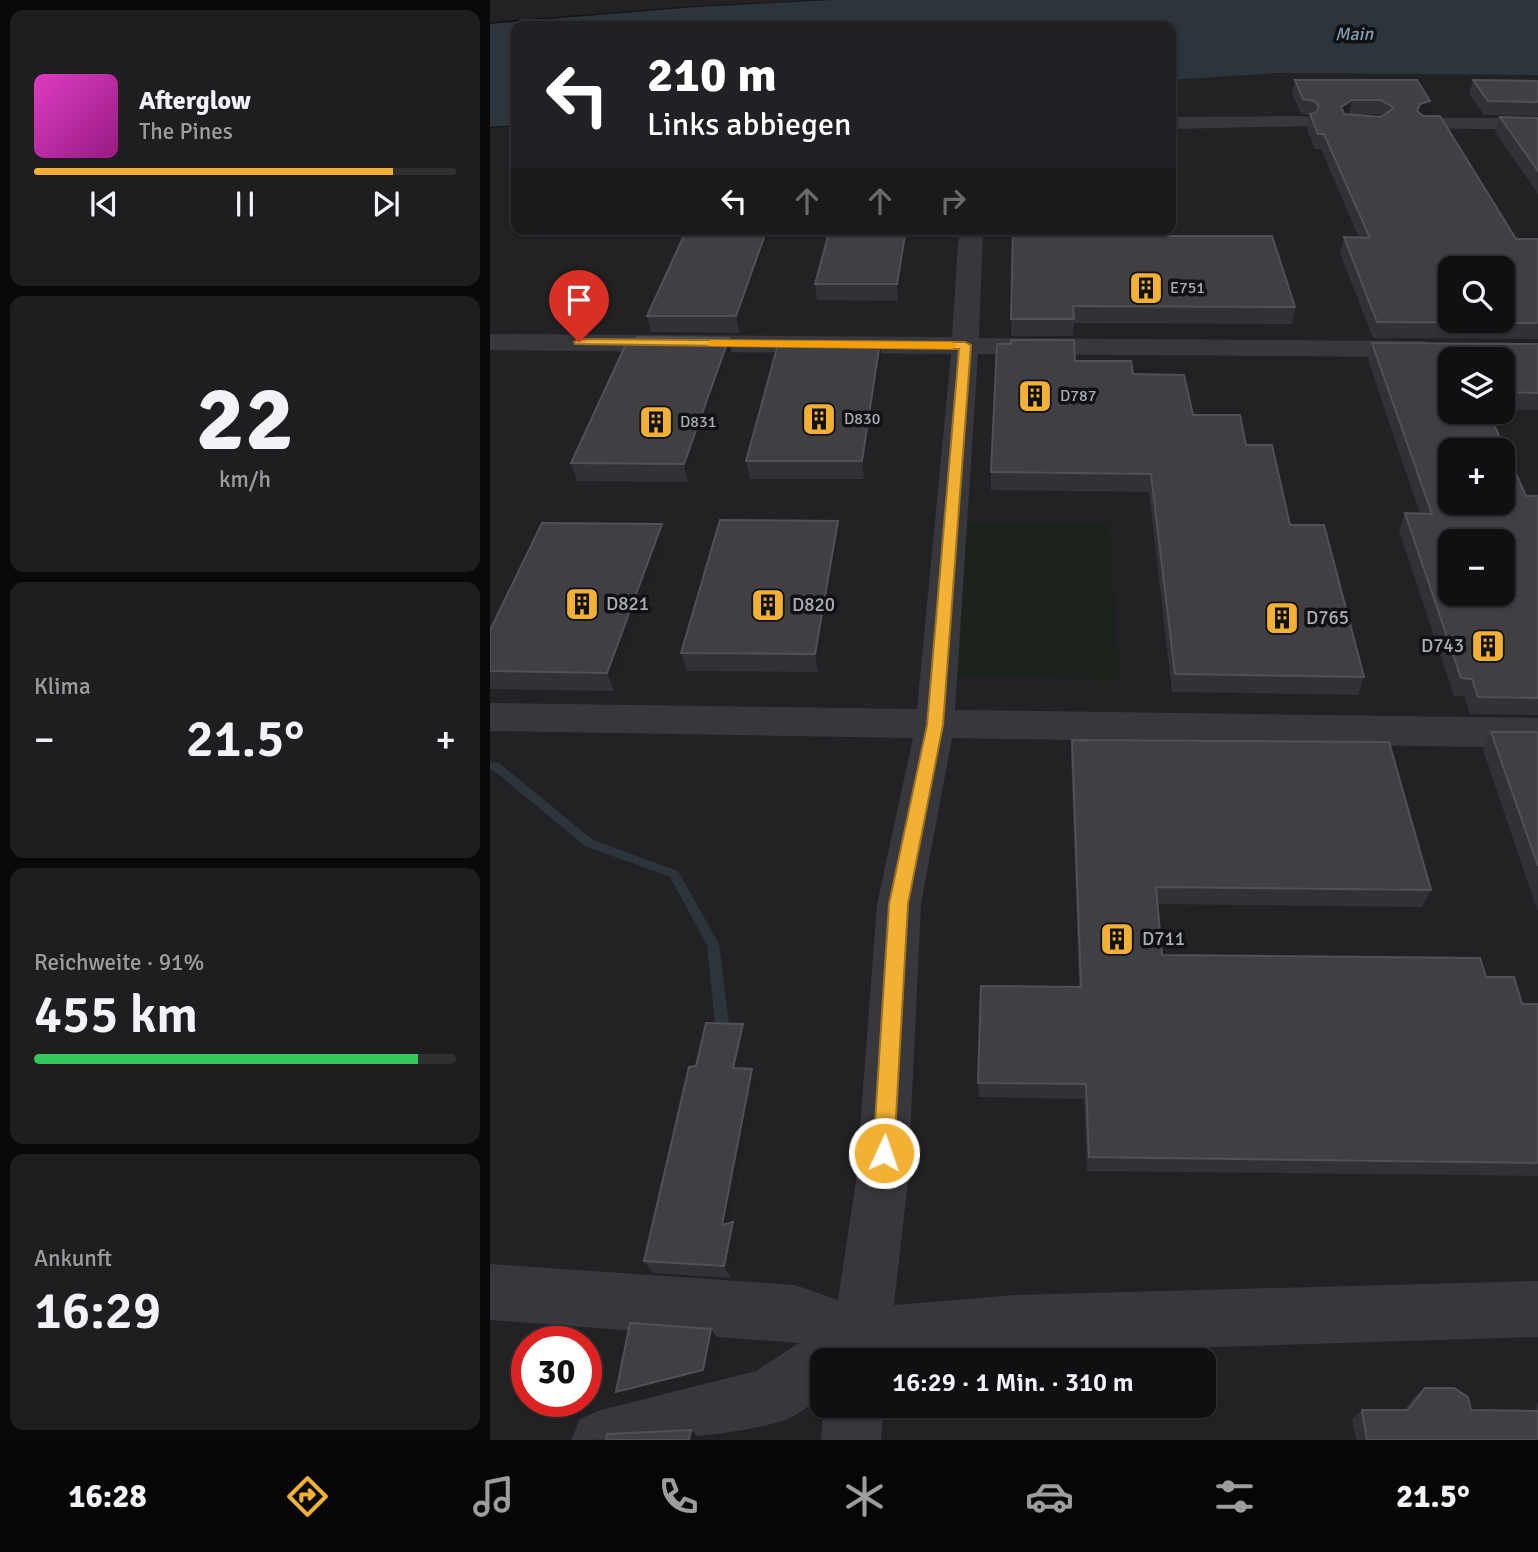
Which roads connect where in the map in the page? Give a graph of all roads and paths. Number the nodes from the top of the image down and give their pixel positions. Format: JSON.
{"nodes":[{"id":1,"x":1304,"y":122,"type":"edge"},
{"id":2,"x":1176,"y":123,"type":"edge"},
{"id":3,"x":1426,"y":124,"type":"edge"},
{"id":4,"x":1538,"y":124,"type":"edge"},
{"id":5,"x":971,"y":235,"type":"edge"},
{"id":6,"x":490,"y":342,"type":"edge"},
{"id":7,"x":965,"y":345,"type":"junction"},
{"id":8,"x":1438,"y":349,"type":"edge"},
{"id":9,"x":490,"y":717,"type":"edge"},
{"id":10,"x":935,"y":725,"type":"junction"},
{"id":11,"x":1538,"y":733,"type":"edge"},
{"id":12,"x":490,"y":1292,"type":"edge"},
{"id":13,"x":1538,"y":1309,"type":"edge"},
{"id":14,"x":833,"y":1348,"type":"edge"},
{"id":15,"x":843,"y":1348,"type":"edge"},
{"id":16,"x":880,"y":1348,"type":"edge"},
{"id":17,"x":810,"y":1373,"type":"edge"},
{"id":18,"x":853,"y":1418,"type":"edge"},
{"id":19,"x":601,"y":1440,"type":"edge"},
{"id":20,"x":851,"y":1440,"type":"edge"}],
"edges":[{"from":1,"to":2,"type":"street"},
{"from":3,"to":4,"type":"street"},
{"from":5,"to":7,"type":"street"},
{"from":6,"to":7,"type":"street"},
{"from":7,"to":8,"type":"street"},
{"from":7,"to":10,"type":"street"},
{"from":9,"to":10,"type":"street"},
{"from":10,"to":11,"type":"street"},
{"from":10,"to":15,"type":"street"},
{"from":12,"to":14,"type":"street"},
{"from":13,"to":16,"type":"street"},
{"from":17,"to":19,"type":"street"},
{"from":18,"to":20,"type":"street"}]}
